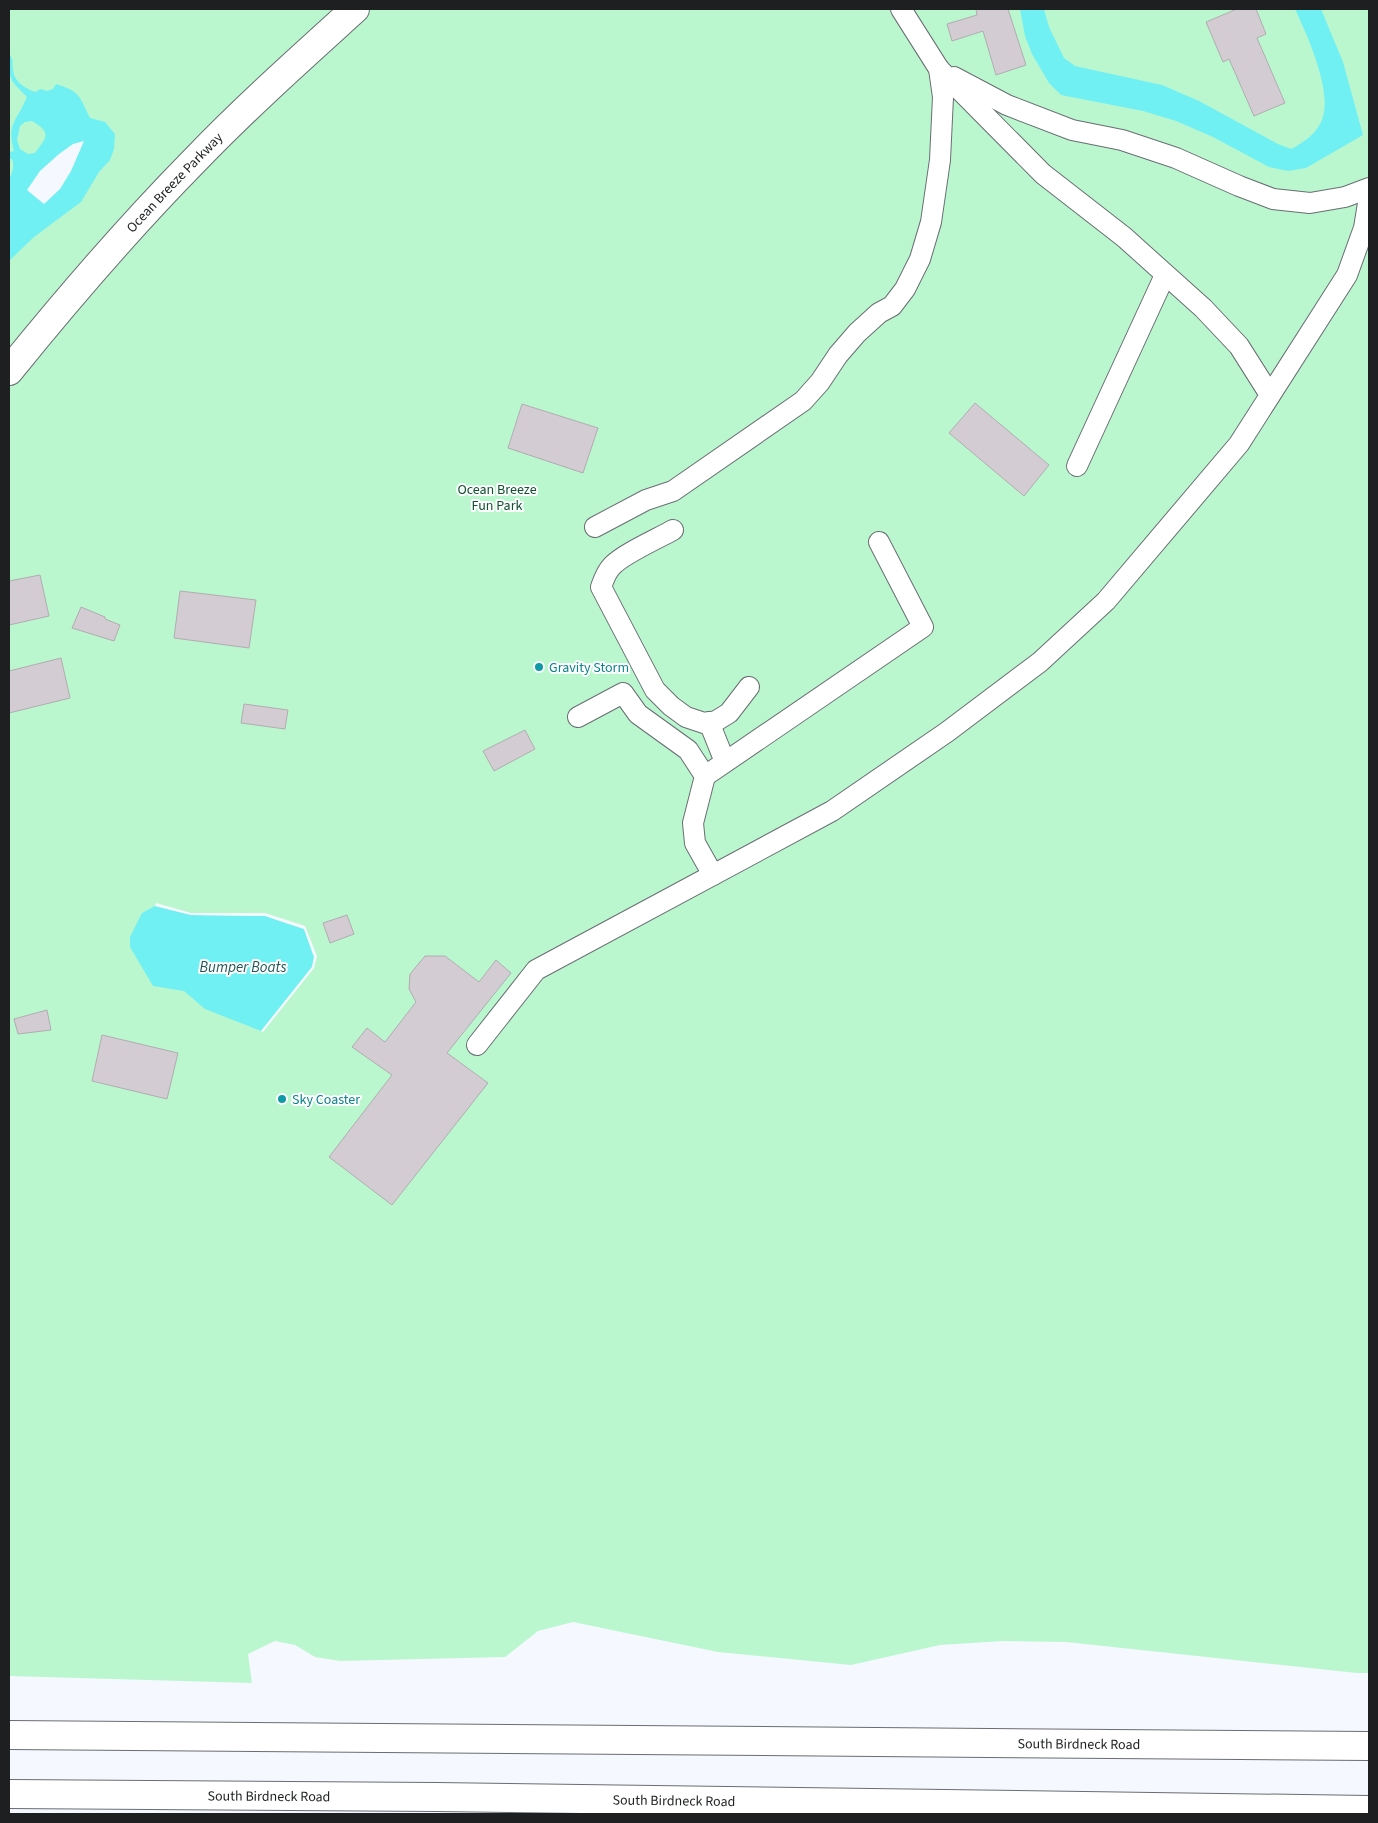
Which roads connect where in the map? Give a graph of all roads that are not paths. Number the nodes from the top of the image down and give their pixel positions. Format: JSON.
{"nodes":[{"id":1,"x":355,"y":9,"type":"edge"},
{"id":2,"x":901,"y":9,"type":"edge"},
{"id":3,"x":938,"y":69,"type":"junction"},
{"id":4,"x":1369,"y":188,"type":"edge"},
{"id":5,"x":1369,"y":197,"type":"edge"},
{"id":6,"x":1166,"y":275,"type":"junction"},
{"id":7,"x":9,"y":371,"type":"edge"},
{"id":8,"x":1270,"y":395,"type":"junction"},
{"id":9,"x":1077,"y":466,"type":"dead end"},
{"id":10,"x":595,"y":527,"type":"dead end"},
{"id":11,"x":673,"y":530,"type":"dead end"},
{"id":12,"x":879,"y":542,"type":"dead end"},
{"id":13,"x":749,"y":687,"type":"dead end"},
{"id":14,"x":578,"y":717,"type":"dead end"},
{"id":15,"x":709,"y":722,"type":"junction"},
{"id":16,"x":725,"y":762,"type":"junction"},
{"id":17,"x":705,"y":776,"type":"junction"},
{"id":18,"x":713,"y":875,"type":"junction"},
{"id":19,"x":477,"y":1045,"type":"dead end"},
{"id":20,"x":9,"y":1735,"type":"edge"},
{"id":21,"x":1369,"y":1746,"type":"edge"},
{"id":22,"x":9,"y":1794,"type":"edge"},
{"id":23,"x":1369,"y":1810,"type":"edge"}],
"edges":[{"from":1,"to":7,"type":"main road","name":"Ocean Breeze Parkway"},
{"from":2,"to":3,"type":"lane"},
{"from":3,"to":4,"type":"lane"},
{"from":3,"to":6,"type":"lane"},
{"from":3,"to":10,"type":"lane"},
{"from":5,"to":8,"type":"lane"},
{"from":6,"to":8,"type":"lane"},
{"from":6,"to":9,"type":"lane"},
{"from":8,"to":18,"type":"lane"},
{"from":11,"to":15,"type":"lane"},
{"from":12,"to":16,"type":"lane"},
{"from":13,"to":15,"type":"lane"},
{"from":14,"to":17,"type":"lane"},
{"from":15,"to":16,"type":"lane"},
{"from":16,"to":17,"type":"lane"},
{"from":17,"to":18,"type":"lane"},
{"from":18,"to":19,"type":"lane"},
{"from":20,"to":21,"type":"main road","name":"South Birdneck Road"},
{"from":22,"to":23,"type":"main road","name":"South Birdneck Road"}]}
